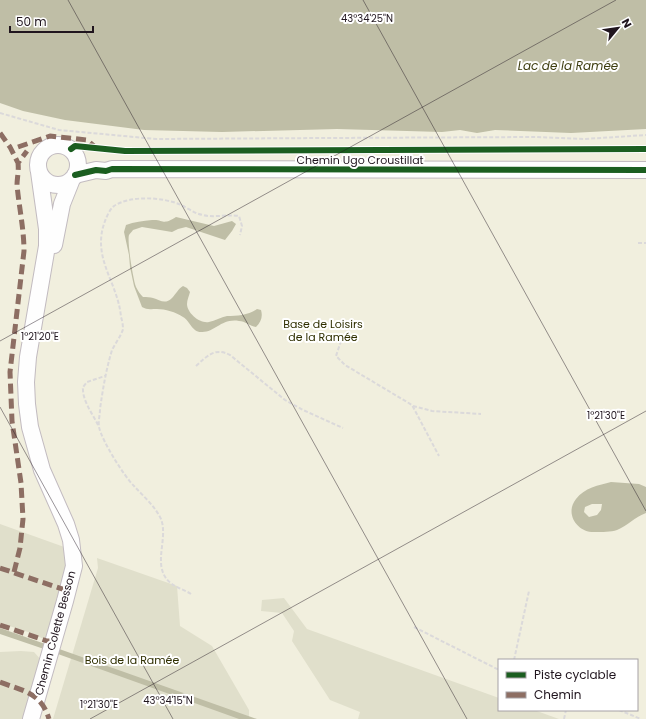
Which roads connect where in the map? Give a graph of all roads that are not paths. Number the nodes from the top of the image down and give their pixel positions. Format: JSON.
{"nodes":[{"id":1,"x":76,"y":156,"type":"junction"},
{"id":2,"x":112,"y":169,"type":"junction"},
{"id":3,"x":646,"y":170,"type":"edge"},
{"id":4,"x":39,"y":172,"type":"junction"},
{"id":5,"x":74,"y":177,"type":"junction"},
{"id":6,"x":55,"y":651,"type":"junction"},
{"id":7,"x":31,"y":719,"type":"edge"},
{"id":8,"x":38,"y":719,"type":"edge"}],
"edges":[{"from":1,"to":2,"type":"street","name":"Chemin Ugo Croustillat"},
{"from":1,"to":4,"type":"street"},
{"from":1,"to":5,"type":"street"},
{"from":2,"to":3,"type":"street","name":"Chemin Ugo Croustillat"},
{"from":2,"to":5,"type":"street","name":"Chemin Ugo Croustillat"},
{"from":4,"to":5,"type":"street"},
{"from":4,"to":6,"type":"street","name":"Chemin Colette Besson"},
{"from":5,"to":6,"type":"street","name":"Chemin Colette Besson"},
{"from":6,"to":7,"type":"street","name":"Chemin Colette Besson"},
{"from":6,"to":8,"type":"street","name":"Chemin Colette Besson"}]}
